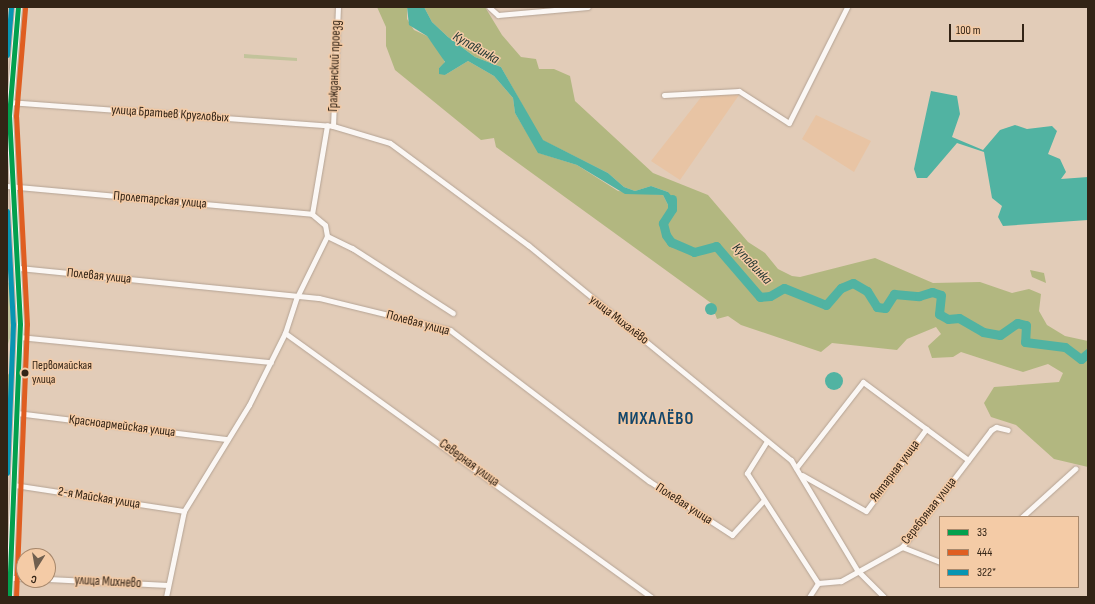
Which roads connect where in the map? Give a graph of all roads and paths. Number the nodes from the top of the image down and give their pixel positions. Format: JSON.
{"nodes":[{"id":1,"x":18,"y":7,"type":"edge"},
{"id":2,"x":338,"y":7,"type":"edge"},
{"id":3,"x":489,"y":7,"type":"edge"},
{"id":4,"x":588,"y":7,"type":"edge"},
{"id":5,"x":847,"y":7,"type":"edge"},
{"id":6,"x":664,"y":95,"type":"dead end"},
{"id":7,"x":8,"y":102,"type":"edge"},
{"id":8,"x":330,"y":126,"type":"junction"},
{"id":9,"x":7,"y":186,"type":"edge"},
{"id":10,"x":15,"y":186,"type":"junction"},
{"id":11,"x":312,"y":214,"type":"junction"},
{"id":12,"x":327,"y":236,"type":"junction"},
{"id":13,"x":19,"y":268,"type":"junction"},
{"id":14,"x":297,"y":297,"type":"junction"},
{"id":15,"x":453,"y":312,"type":"dead end"},
{"id":16,"x":285,"y":333,"type":"junction"},
{"id":17,"x":20,"y":337,"type":"junction"},
{"id":18,"x":270,"y":362,"type":"junction"},
{"id":19,"x":17,"y":413,"type":"junction"},
{"id":20,"x":926,"y":429,"type":"junction"},
{"id":21,"x":1008,"y":430,"type":"dead end"},
{"id":22,"x":227,"y":439,"type":"junction"},
{"id":23,"x":767,"y":441,"type":"junction"},
{"id":24,"x":968,"y":460,"type":"junction"},
{"id":25,"x":796,"y":468,"type":"junction"},
{"id":26,"x":1075,"y":469,"type":"dead end"},
{"id":27,"x":802,"y":475,"type":"junction"},
{"id":28,"x":14,"y":485,"type":"junction"},
{"id":29,"x":763,"y":500,"type":"junction"},
{"id":30,"x":184,"y":511,"type":"junction"},
{"id":31,"x":1023,"y":516,"type":"edge"},
{"id":32,"x":902,"y":547,"type":"junction"},
{"id":33,"x":939,"y":562,"type":"edge"},
{"id":34,"x":856,"y":570,"type":"junction"},
{"id":35,"x":56,"y":579,"type":"edge"},
{"id":36,"x":9,"y":581,"type":"edge"},
{"id":37,"x":818,"y":583,"type":"junction"},
{"id":38,"x":168,"y":585,"type":"junction"},
{"id":39,"x":9,"y":597,"type":"edge"},
{"id":40,"x":166,"y":597,"type":"edge"},
{"id":41,"x":651,"y":597,"type":"edge"},
{"id":42,"x":809,"y":597,"type":"edge"},
{"id":43,"x":884,"y":597,"type":"edge"}],
"edges":[{"from":1,"to":7,"type":"main road"},
{"from":2,"to":8,"type":"street","name":"Гражданский проезд"},
{"from":3,"to":4,"type":"street"},
{"from":5,"to":6,"type":"street"},
{"from":7,"to":8,"type":"street","name":"улица Братьев Кругловых"},
{"from":7,"to":10,"type":"main road"},
{"from":8,"to":11,"type":"street","name":"Гражданский проезд"},
{"from":8,"to":23,"type":"street","name":"улица Михалёво"},
{"from":9,"to":10,"type":"street","name":"Пролетарская улица"},
{"from":10,"to":11,"type":"street","name":"Пролетарская улица"},
{"from":10,"to":13,"type":"main road"},
{"from":11,"to":12,"type":"street"},
{"from":12,"to":14,"type":"street"},
{"from":12,"to":15,"type":"street"},
{"from":13,"to":14,"type":"street","name":"Полевая улица"},
{"from":13,"to":17,"type":"main road"},
{"from":14,"to":16,"type":"street"},
{"from":14,"to":29,"type":"street","name":"Полевая улица"},
{"from":16,"to":18,"type":"street"},
{"from":16,"to":41,"type":"street","name":"Северная улица"},
{"from":17,"to":18,"type":"street"},
{"from":17,"to":19,"type":"main road"},
{"from":18,"to":22,"type":"street"},
{"from":19,"to":22,"type":"street","name":"Красноармейская улица"},
{"from":19,"to":28,"type":"main road"},
{"from":20,"to":24,"type":"street"},
{"from":20,"to":25,"type":"street"},
{"from":20,"to":27,"type":"street","name":"Янтарная улица"},
{"from":21,"to":24,"type":"street","name":"Серебряная улица"},
{"from":22,"to":30,"type":"street"},
{"from":23,"to":25,"type":"street","name":"улица Михалёво"},
{"from":23,"to":29,"type":"street"},
{"from":24,"to":32,"type":"street","name":"Серебряная улица"},
{"from":25,"to":27,"type":"street","name":"улица Михалёво"},
{"from":26,"to":31,"type":"street"},
{"from":27,"to":34,"type":"street","name":"улица Михалёво"},
{"from":28,"to":30,"type":"street","name":"2-я Майская улица"},
{"from":28,"to":36,"type":"main road"},
{"from":29,"to":37,"type":"street"},
{"from":30,"to":38,"type":"street"},
{"from":32,"to":33,"type":"street"},
{"from":32,"to":34,"type":"street","name":"Серебряная улица"},
{"from":34,"to":37,"type":"street","name":"Серебряная улица"},
{"from":34,"to":43,"type":"street","name":"улица Михалёво"},
{"from":35,"to":38,"type":"street","name":"улица Михнево"},
{"from":36,"to":39,"type":"main road"},
{"from":37,"to":42,"type":"street"},
{"from":38,"to":40,"type":"street"}]}
